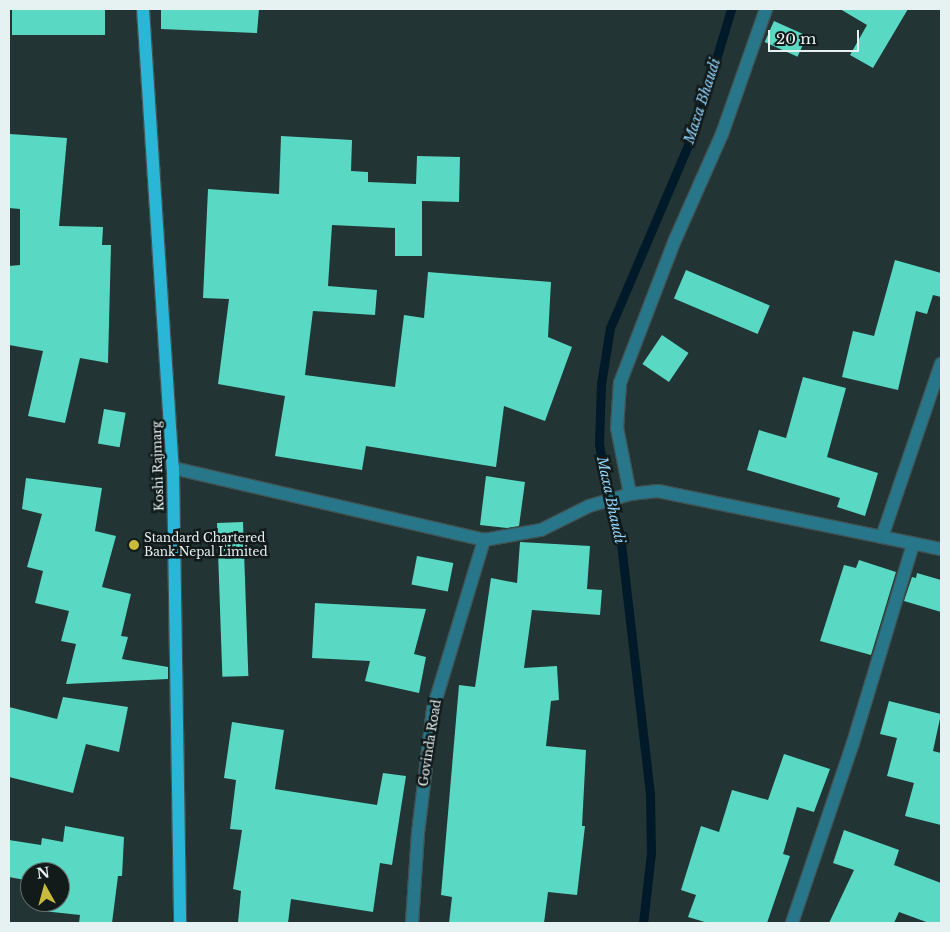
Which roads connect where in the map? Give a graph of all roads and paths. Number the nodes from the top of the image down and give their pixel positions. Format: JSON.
{"nodes":[{"id":1,"x":143,"y":9,"type":"edge"},
{"id":2,"x":766,"y":9,"type":"edge"},
{"id":3,"x":941,"y":364,"type":"edge"},
{"id":4,"x":173,"y":468,"type":"junction"},
{"id":5,"x":630,"y":494,"type":"junction"},
{"id":6,"x":882,"y":536,"type":"junction"},
{"id":7,"x":484,"y":540,"type":"junction"},
{"id":8,"x":913,"y":544,"type":"junction"},
{"id":9,"x":941,"y":550,"type":"edge"},
{"id":10,"x":180,"y":923,"type":"edge"},
{"id":11,"x":412,"y":923,"type":"edge"},
{"id":12,"x":792,"y":923,"type":"edge"}],
"edges":[{"from":1,"to":4,"type":"main road","name":"Koshi Rajmarg"},
{"from":2,"to":5,"type":"street"},
{"from":3,"to":6,"type":"street"},
{"from":4,"to":7,"type":"street"},
{"from":4,"to":10,"type":"main road","name":"Koshi Rajmarg"},
{"from":5,"to":6,"type":"street"},
{"from":5,"to":7,"type":"street"},
{"from":6,"to":8,"type":"street"},
{"from":7,"to":11,"type":"street","name":"Govinda Road"},
{"from":8,"to":9,"type":"street"},
{"from":8,"to":12,"type":"street"}]}
